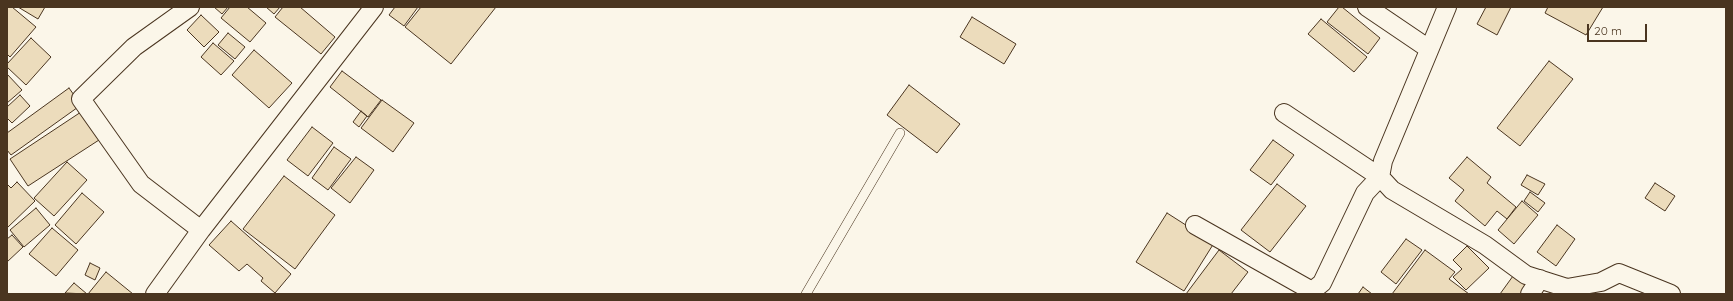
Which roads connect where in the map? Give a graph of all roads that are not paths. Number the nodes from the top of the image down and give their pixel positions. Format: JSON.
{"nodes":[{"id":1,"x":190,"y":7,"type":"edge"},
{"id":2,"x":374,"y":7,"type":"edge"},
{"id":3,"x":1367,"y":7,"type":"edge"},
{"id":4,"x":1447,"y":7,"type":"edge"},
{"id":5,"x":1429,"y":49,"type":"junction"},
{"id":6,"x":1284,"y":113,"type":"dead end"},
{"id":7,"x":900,"y":133,"type":"dead end"},
{"id":8,"x":1380,"y":177,"type":"junction"},
{"id":9,"x":1194,"y":224,"type":"dead end"},
{"id":10,"x":201,"y":230,"type":"junction"},
{"id":11,"x":1540,"y":279,"type":"junction"},
{"id":12,"x":1582,"y":290,"type":"edge"},
{"id":13,"x":1311,"y":293,"type":"edge"},
{"id":14,"x":155,"y":294,"type":"edge"},
{"id":15,"x":806,"y":294,"type":"edge"},
{"id":16,"x":1530,"y":294,"type":"edge"},
{"id":17,"x":1671,"y":294,"type":"edge"}],
"edges":[{"from":1,"to":10,"type":"street"},
{"from":2,"to":10,"type":"street"},
{"from":3,"to":5,"type":"street"},
{"from":4,"to":5,"type":"street"},
{"from":5,"to":8,"type":"street"},
{"from":6,"to":8,"type":"street"},
{"from":7,"to":15,"type":"lane"},
{"from":8,"to":11,"type":"street"},
{"from":8,"to":13,"type":"street"},
{"from":9,"to":13,"type":"street"},
{"from":10,"to":14,"type":"street"},
{"from":11,"to":12,"type":"street"},
{"from":11,"to":16,"type":"street"},
{"from":12,"to":17,"type":"street"}]}
